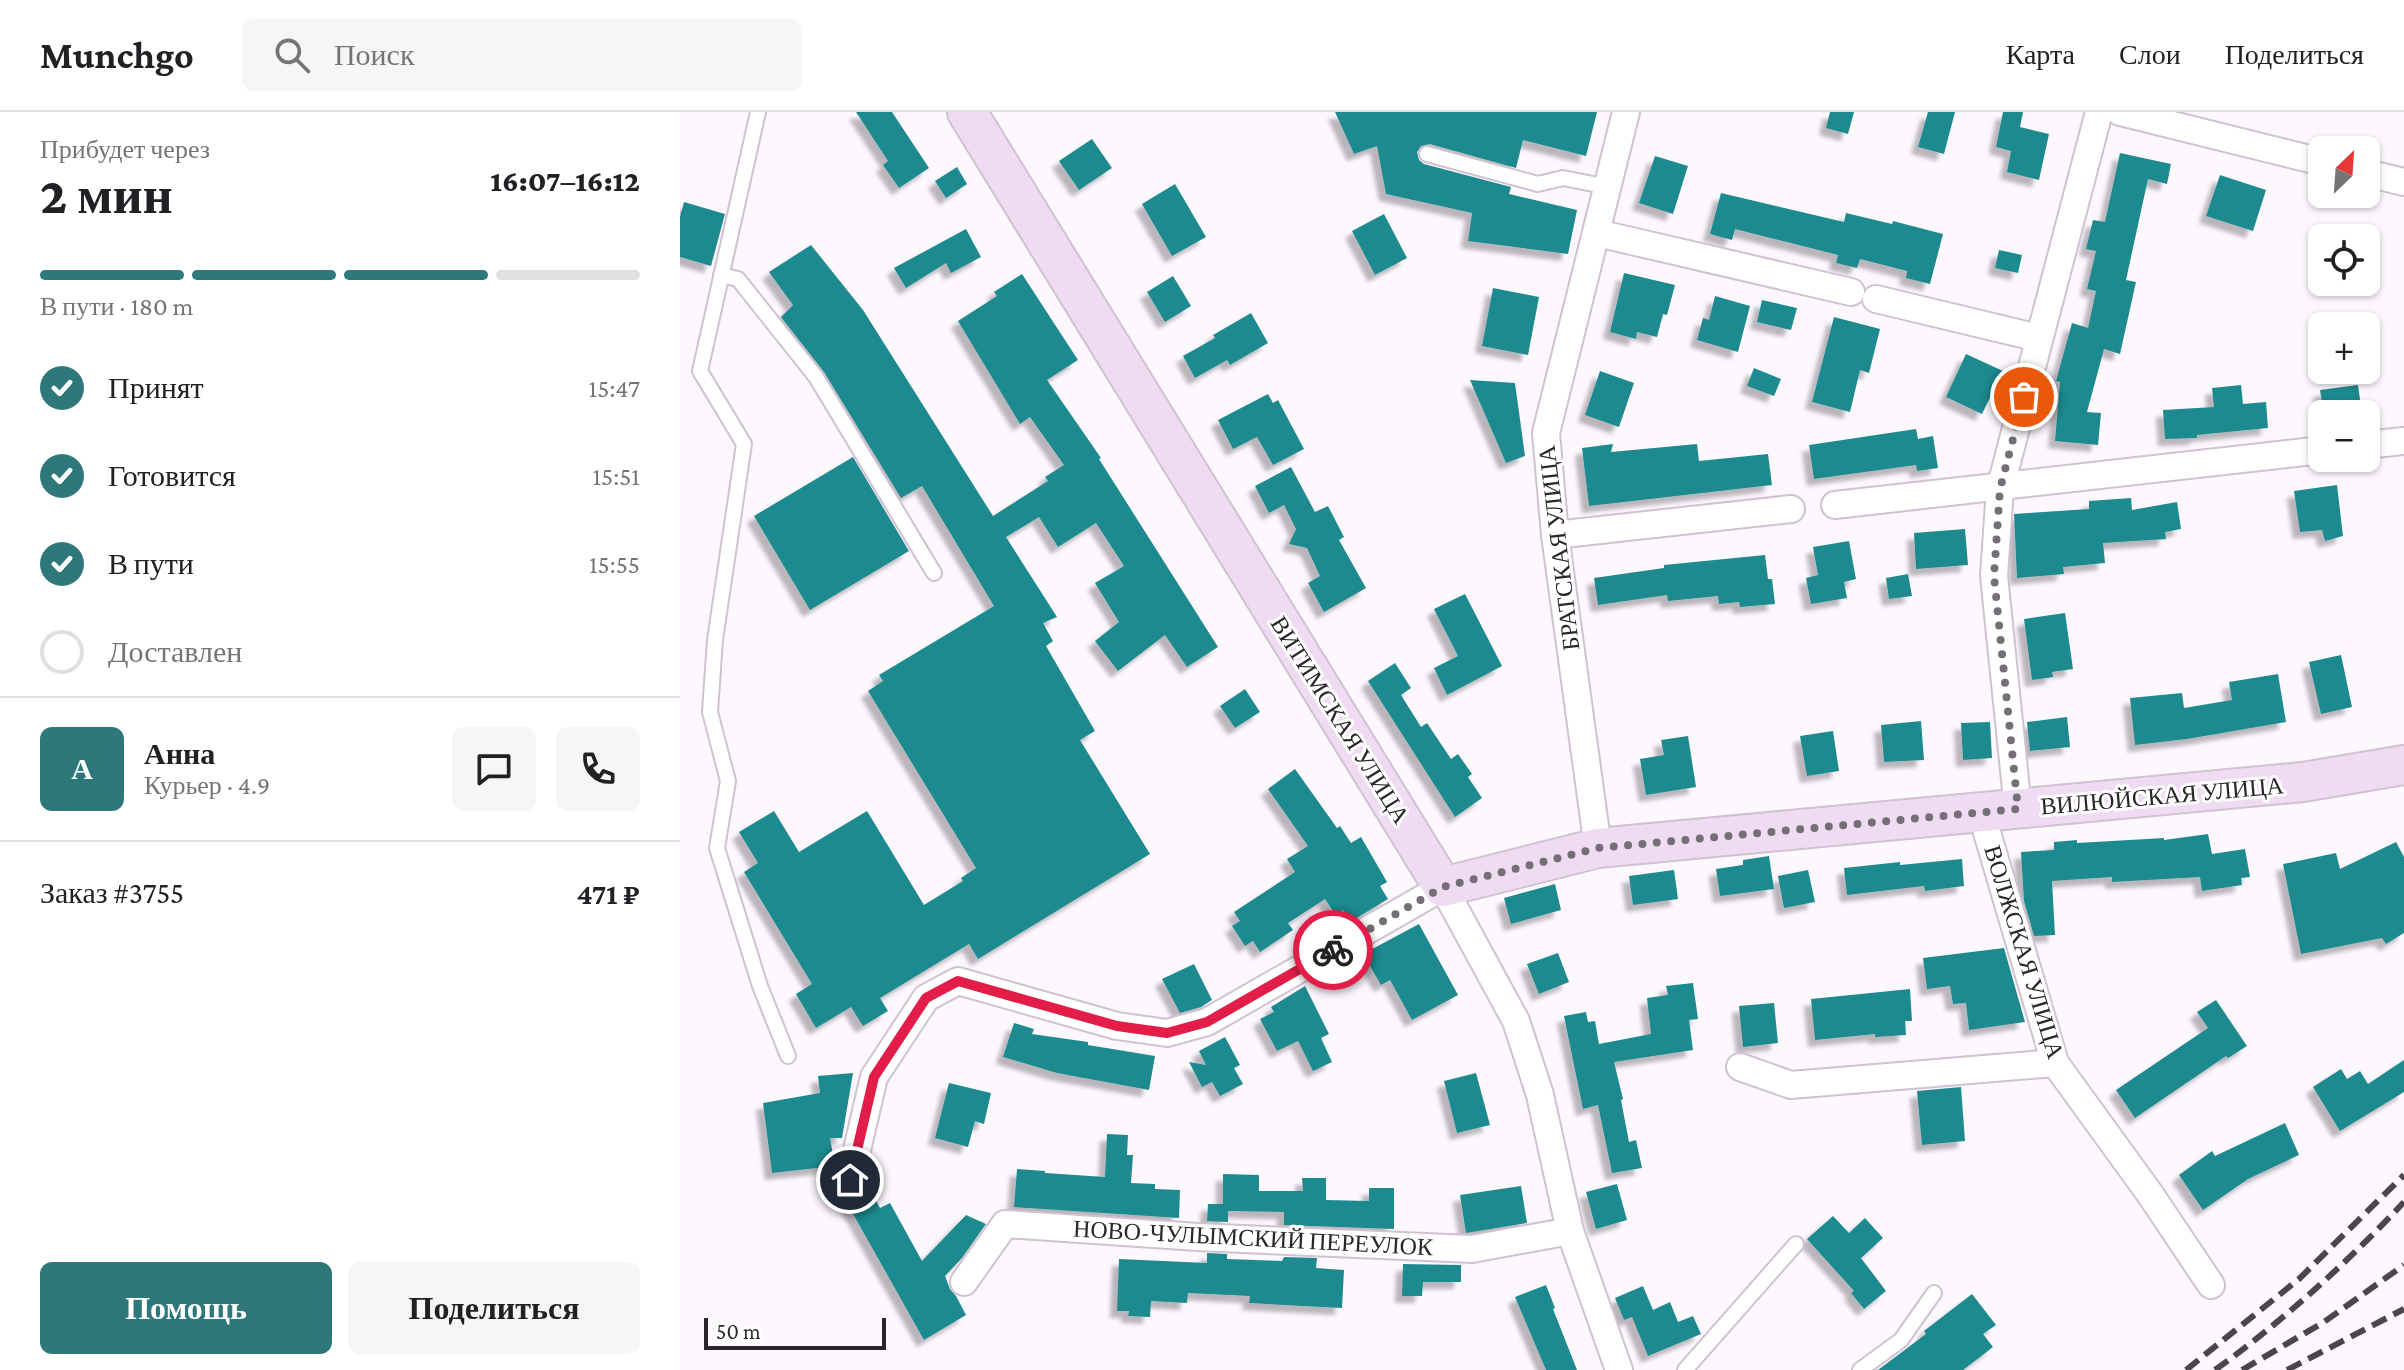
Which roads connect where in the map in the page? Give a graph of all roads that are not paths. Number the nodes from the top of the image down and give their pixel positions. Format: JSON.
{"nodes":[{"id":1,"x":758,"y":112,"type":"edge"},
{"id":2,"x":967,"y":112,"type":"edge"},
{"id":3,"x":1626,"y":112,"type":"edge"},
{"id":4,"x":2099,"y":112,"type":"edge"},
{"id":5,"x":2120,"y":112,"type":"edge"},
{"id":6,"x":1427,"y":154,"type":"dead end"},
{"id":7,"x":2308,"y":159,"type":"edge"},
{"id":8,"x":2380,"y":176,"type":"edge"},
{"id":9,"x":2404,"y":182,"type":"edge"},
{"id":10,"x":1608,"y":187,"type":"junction"},
{"id":11,"x":1597,"y":233,"type":"junction"},
{"id":12,"x":721,"y":275,"type":"junction"},
{"id":13,"x":2039,"y":338,"type":"junction"},
{"id":14,"x":2404,"y":441,"type":"edge"},
{"id":15,"x":2380,"y":444,"type":"edge"},
{"id":16,"x":2308,"y":452,"type":"edge"},
{"id":17,"x":2001,"y":486,"type":"junction"},
{"id":18,"x":1835,"y":505,"type":"dead end"},
{"id":19,"x":1791,"y":509,"type":"dead end"},
{"id":20,"x":1555,"y":535,"type":"junction"},
{"id":21,"x":934,"y":573,"type":"dead end"},
{"id":22,"x":2404,"y":765,"type":"edge"},
{"id":23,"x":1999,"y":811,"type":"junction"},
{"id":24,"x":1598,"y":848,"type":"junction"},
{"id":25,"x":1443,"y":887,"type":"junction"},
{"id":26,"x":788,"y":1056,"type":"dead end"},
{"id":27,"x":2055,"y":1063,"type":"junction"},
{"id":28,"x":1740,"y":1067,"type":"dead end"},
{"id":29,"x":850,"y":1180,"type":"dead end"},
{"id":30,"x":1570,"y":1231,"type":"junction"},
{"id":31,"x":1796,"y":1244,"type":"dead end"},
{"id":32,"x":964,"y":1282,"type":"dead end"},
{"id":33,"x":2211,"y":1285,"type":"dead end"},
{"id":34,"x":1934,"y":1293,"type":"dead end"},
{"id":35,"x":1619,"y":1370,"type":"edge"},
{"id":36,"x":1685,"y":1370,"type":"edge"},
{"id":37,"x":1860,"y":1370,"type":"edge"}],
"edges":[{"from":1,"to":12,"type":"lane"},
{"from":2,"to":25,"type":"street","name":"ВИТИМСКАЯ УЛИЦА"},
{"from":3,"to":10,"type":"street","name":"БРАТСКАЯ УЛИЦА"},
{"from":4,"to":13,"type":"street","name":"ВОЛЖСКАЯ УЛИЦА"},
{"from":5,"to":7,"type":"street"},
{"from":6,"to":10,"type":"lane"},
{"from":8,"to":9,"type":"street"},
{"from":10,"to":11,"type":"street","name":"БРАТСКАЯ УЛИЦА"},
{"from":11,"to":13,"type":"street"},
{"from":11,"to":20,"type":"street","name":"БРАТСКАЯ УЛИЦА"},
{"from":12,"to":21,"type":"lane"},
{"from":12,"to":26,"type":"lane"},
{"from":13,"to":17,"type":"street","name":"ВОЛЖСКАЯ УЛИЦА"},
{"from":14,"to":15,"type":"street"},
{"from":16,"to":17,"type":"street"},
{"from":17,"to":18,"type":"street"},
{"from":17,"to":23,"type":"street","name":"ВОЛЖСКАЯ УЛИЦА"},
{"from":19,"to":20,"type":"street"},
{"from":20,"to":24,"type":"street","name":"БРАТСКАЯ УЛИЦА"},
{"from":22,"to":23,"type":"street","name":"ВИЛЮЙСКАЯ УЛИЦА"},
{"from":23,"to":24,"type":"street","name":"ВИЛЮЙСКАЯ УЛИЦА"},
{"from":23,"to":27,"type":"street","name":"ВОЛЖСКАЯ УЛИЦА"},
{"from":24,"to":25,"type":"street","name":"ВИЛЮЙСКАЯ УЛИЦА"},
{"from":25,"to":29,"type":"street","name":"ВИЛЮЙСКАЯ УЛИЦА"},
{"from":25,"to":30,"type":"street","name":"ВИТИМСКАЯ УЛИЦА"},
{"from":27,"to":28,"type":"street"},
{"from":27,"to":33,"type":"street","name":"ВОЛЖСКАЯ УЛИЦА"},
{"from":30,"to":32,"type":"street","name":"НОВО-ЧУЛЫМСКИЙ ПЕРЕУЛОК"},
{"from":30,"to":35,"type":"street","name":"ВИТИМСКАЯ УЛИЦА"},
{"from":31,"to":36,"type":"lane"},
{"from":34,"to":37,"type":"lane"}]}
